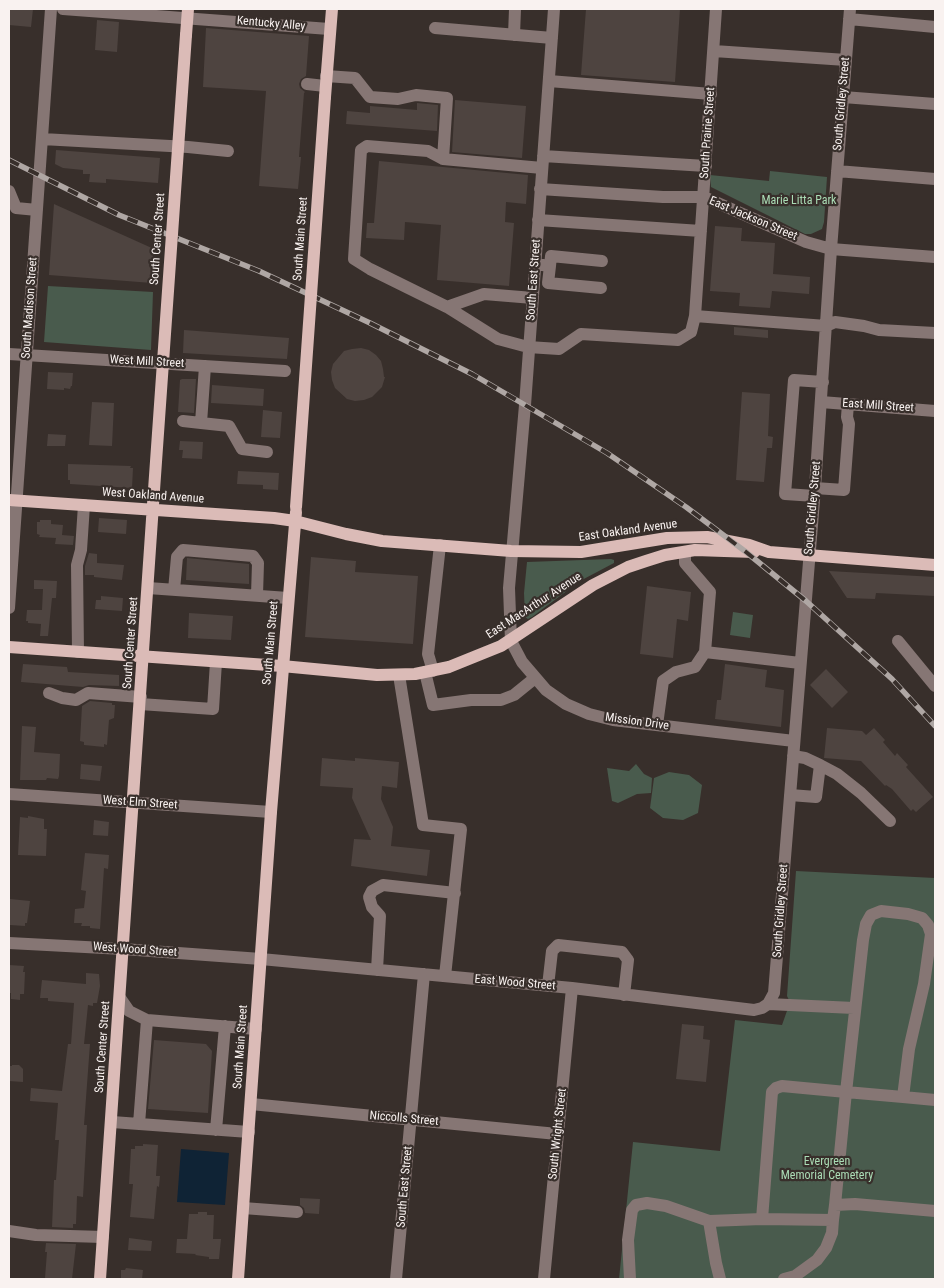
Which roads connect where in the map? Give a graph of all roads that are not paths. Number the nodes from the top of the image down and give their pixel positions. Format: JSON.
{"nodes":[{"id":1,"x":50,"y":9,"type":"edge"},
{"id":2,"x":63,"y":9,"type":"edge"},
{"id":3,"x":332,"y":9,"type":"edge"},
{"id":4,"x":516,"y":9,"type":"edge"},
{"id":5,"x":554,"y":9,"type":"edge"},
{"id":6,"x":716,"y":9,"type":"edge"},
{"id":7,"x":105,"y":10,"type":"edge"},
{"id":8,"x":187,"y":13,"type":"edge"},
{"id":9,"x":849,"y":14,"type":"edge"},
{"id":10,"x":935,"y":27,"type":"edge"},
{"id":11,"x":435,"y":28,"type":"dead end"},
{"id":12,"x":329,"y":29,"type":"junction"},
{"id":13,"x":514,"y":35,"type":"junction"},
{"id":14,"x":552,"y":38,"type":"junction"},
{"id":15,"x":714,"y":51,"type":"junction"},
{"id":16,"x":846,"y":60,"type":"junction"},
{"id":17,"x":549,"y":81,"type":"junction"},
{"id":18,"x":307,"y":84,"type":"dead end"},
{"id":19,"x":325,"y":86,"type":"junction"},
{"id":20,"x":711,"y":94,"type":"junction"},
{"id":21,"x":843,"y":97,"type":"junction"},
{"id":22,"x":935,"y":104,"type":"edge"},
{"id":23,"x":42,"y":139,"type":"junction"},
{"id":24,"x":228,"y":151,"type":"dead end"},
{"id":25,"x":443,"y":159,"type":"junction"},
{"id":26,"x":542,"y":162,"type":"junction"},
{"id":27,"x":706,"y":166,"type":"junction"},
{"id":28,"x":837,"y":170,"type":"junction"},
{"id":29,"x":935,"y":179,"type":"edge"},
{"id":30,"x":540,"y":189,"type":"junction"},
{"id":31,"x":9,"y":191,"type":"edge"},
{"id":32,"x":704,"y":197,"type":"junction"},
{"id":33,"x":37,"y":210,"type":"junction"},
{"id":34,"x":538,"y":220,"type":"junction"},
{"id":35,"x":701,"y":231,"type":"junction"},
{"id":36,"x":831,"y":249,"type":"junction"},
{"id":37,"x":935,"y":257,"type":"edge"},
{"id":38,"x":602,"y":261,"type":"dead end"},
{"id":39,"x":535,"y":264,"type":"junction"},
{"id":40,"x":550,"y":266,"type":"junction"},
{"id":41,"x":601,"y":288,"type":"dead end"},
{"id":42,"x":532,"y":298,"type":"junction"},
{"id":43,"x":447,"y":306,"type":"junction"},
{"id":44,"x":695,"y":316,"type":"junction"},
{"id":45,"x":826,"y":326,"type":"junction"},
{"id":46,"x":935,"y":333,"type":"edge"},
{"id":47,"x":528,"y":347,"type":"junction"},
{"id":48,"x":9,"y":354,"type":"edge"},
{"id":49,"x":27,"y":355,"type":"junction"},
{"id":50,"x":206,"y":366,"type":"junction"},
{"id":51,"x":285,"y":371,"type":"dead end"},
{"id":52,"x":823,"y":382,"type":"junction"},
{"id":53,"x":821,"y":402,"type":"junction"},
{"id":54,"x":848,"y":404,"type":"junction"},
{"id":55,"x":935,"y":411,"type":"edge"},
{"id":56,"x":183,"y":421,"type":"dead end"},
{"id":57,"x":201,"y":423,"type":"junction"},
{"id":58,"x":267,"y":452,"type":"dead end"},
{"id":59,"x":815,"y":492,"type":"junction"},
{"id":60,"x":12,"y":500,"type":"edge"},
{"id":61,"x":84,"y":505,"type":"junction"},
{"id":62,"x":153,"y":510,"type":"junction"},
{"id":63,"x":295,"y":520,"type":"junction"},
{"id":64,"x":440,"y":545,"type":"junction"},
{"id":65,"x":511,"y":551,"type":"junction"},
{"id":66,"x":685,"y":552,"type":"junction"},
{"id":67,"x":769,"y":552,"type":"junction"},
{"id":68,"x":809,"y":555,"type":"junction"},
{"id":69,"x":935,"y":565,"type":"edge"},
{"id":70,"x":148,"y":588,"type":"junction"},
{"id":71,"x":174,"y":590,"type":"junction"},
{"id":72,"x":257,"y":595,"type":"junction"},
{"id":73,"x":288,"y":598,"type":"junction"},
{"id":74,"x":9,"y":608,"type":"edge"},
{"id":75,"x":511,"y":641,"type":"junction"},
{"id":76,"x":898,"y":641,"type":"dead end"},
{"id":77,"x":9,"y":647,"type":"edge"},
{"id":78,"x":78,"y":652,"type":"junction"},
{"id":79,"x":705,"y":652,"type":"junction"},
{"id":80,"x":144,"y":657,"type":"junction"},
{"id":81,"x":216,"y":662,"type":"junction"},
{"id":82,"x":800,"y":662,"type":"junction"},
{"id":83,"x":282,"y":666,"type":"junction"},
{"id":84,"x":429,"y":672,"type":"junction"},
{"id":85,"x":400,"y":675,"type":"junction"},
{"id":86,"x":535,"y":678,"type":"junction"},
{"id":87,"x":935,"y":686,"type":"edge"},
{"id":88,"x":49,"y":693,"type":"dead end"},
{"id":89,"x":141,"y":700,"type":"junction"},
{"id":90,"x":657,"y":725,"type":"junction"},
{"id":91,"x":794,"y":741,"type":"junction"},
{"id":92,"x":793,"y":756,"type":"junction"},
{"id":93,"x":820,"y":765,"type":"junction"},
{"id":94,"x":9,"y":794,"type":"edge"},
{"id":95,"x":790,"y":795,"type":"junction"},
{"id":96,"x":133,"y":803,"type":"junction"},
{"id":97,"x":271,"y":812,"type":"junction"},
{"id":98,"x":890,"y":821,"type":"dead end"},
{"id":99,"x":455,"y":893,"type":"junction"},
{"id":100,"x":9,"y":943,"type":"edge"},
{"id":101,"x":122,"y":949,"type":"junction"},
{"id":102,"x":261,"y":959,"type":"junction"},
{"id":103,"x":376,"y":970,"type":"junction"},
{"id":104,"x":424,"y":974,"type":"junction"},
{"id":105,"x":445,"y":976,"type":"junction"},
{"id":106,"x":548,"y":986,"type":"junction"},
{"id":107,"x":572,"y":988,"type":"junction"},
{"id":108,"x":624,"y":994,"type":"junction"},
{"id":109,"x":120,"y":998,"type":"junction"},
{"id":110,"x":768,"y":1004,"type":"junction"},
{"id":111,"x":854,"y":1008,"type":"junction"},
{"id":112,"x":147,"y":1020,"type":"junction"},
{"id":113,"x":225,"y":1026,"type":"junction"},
{"id":114,"x":256,"y":1029,"type":"junction"},
{"id":115,"x":846,"y":1092,"type":"junction"},
{"id":116,"x":903,"y":1097,"type":"junction"},
{"id":117,"x":935,"y":1100,"type":"edge"},
{"id":118,"x":251,"y":1104,"type":"junction"},
{"id":119,"x":411,"y":1119,"type":"junction"},
{"id":120,"x":112,"y":1122,"type":"junction"},
{"id":121,"x":139,"y":1124,"type":"junction"},
{"id":122,"x":216,"y":1130,"type":"junction"},
{"id":123,"x":249,"y":1132,"type":"junction"},
{"id":124,"x":557,"y":1134,"type":"junction"},
{"id":125,"x":835,"y":1205,"type":"junction"},
{"id":126,"x":243,"y":1208,"type":"junction"},
{"id":127,"x":935,"y":1211,"type":"edge"},
{"id":128,"x":297,"y":1212,"type":"dead end"},
{"id":129,"x":762,"y":1219,"type":"junction"},
{"id":130,"x":833,"y":1220,"type":"junction"},
{"id":131,"x":709,"y":1221,"type":"junction"},
{"id":132,"x":9,"y":1230,"type":"edge"},
{"id":133,"x":103,"y":1237,"type":"junction"},
{"id":134,"x":792,"y":1278,"type":"edge"},
{"id":135,"x":100,"y":1279,"type":"edge"},
{"id":136,"x":238,"y":1279,"type":"edge"},
{"id":137,"x":396,"y":1279,"type":"edge"},
{"id":138,"x":544,"y":1279,"type":"edge"},
{"id":139,"x":630,"y":1279,"type":"edge"},
{"id":140,"x":720,"y":1279,"type":"edge"}],
"edges":[{"from":1,"to":23,"type":"street","name":"South Madison Street"},
{"from":2,"to":7,"type":"street","name":"Kentucky Alley"},
{"from":3,"to":12,"type":"main road","name":"South Main Street"},
{"from":4,"to":13,"type":"street"},
{"from":5,"to":14,"type":"street","name":"South East Street"},
{"from":6,"to":15,"type":"street","name":"South Prairie Street"},
{"from":7,"to":8,"type":"street","name":"Kentucky Alley"},
{"from":8,"to":12,"type":"street","name":"Kentucky Alley"},
{"from":8,"to":62,"type":"main road","name":"South Center Street","bridge":true},
{"from":9,"to":10,"type":"street"},
{"from":9,"to":16,"type":"street","name":"South Gridley Street"},
{"from":11,"to":13,"type":"street"},
{"from":12,"to":19,"type":"main road","name":"South Main Street"},
{"from":13,"to":14,"type":"street"},
{"from":14,"to":17,"type":"street","name":"South East Street"},
{"from":15,"to":16,"type":"street"},
{"from":15,"to":20,"type":"street","name":"South Prairie Street"},
{"from":16,"to":21,"type":"street","name":"South Gridley Street"},
{"from":17,"to":20,"type":"street"},
{"from":17,"to":26,"type":"street","name":"South East Street"},
{"from":18,"to":19,"type":"street"},
{"from":19,"to":25,"type":"street"},
{"from":19,"to":63,"type":"main road","name":"South Main Street","bridge":true},
{"from":20,"to":27,"type":"street","name":"South Prairie Street"},
{"from":21,"to":22,"type":"street"},
{"from":21,"to":28,"type":"street","name":"South Gridley Street"},
{"from":23,"to":24,"type":"street"},
{"from":23,"to":33,"type":"street","name":"South Madison Street"},
{"from":25,"to":26,"type":"street"},
{"from":25,"to":43,"type":"street"},
{"from":26,"to":27,"type":"street"},
{"from":26,"to":30,"type":"street","name":"South East Street"},
{"from":27,"to":32,"type":"street","name":"South Prairie Street"},
{"from":28,"to":29,"type":"street"},
{"from":28,"to":36,"type":"street","name":"South Gridley Street"},
{"from":30,"to":32,"type":"street","name":"East Jackson Street"},
{"from":30,"to":34,"type":"street","name":"South East Street"},
{"from":31,"to":33,"type":"street"},
{"from":32,"to":35,"type":"street","name":"South Prairie Street"},
{"from":32,"to":36,"type":"street","name":"East Jackson Street"},
{"from":33,"to":49,"type":"street","name":"South Madison Street"},
{"from":34,"to":35,"type":"street"},
{"from":34,"to":39,"type":"street","name":"South East Street"},
{"from":35,"to":44,"type":"street","name":"South Prairie Street"},
{"from":36,"to":37,"type":"street","name":"East Jackson Street"},
{"from":36,"to":45,"type":"street","name":"South Gridley Street"},
{"from":38,"to":40,"type":"street"},
{"from":39,"to":40,"type":"street"},
{"from":39,"to":42,"type":"street","name":"South East Street"},
{"from":40,"to":41,"type":"street"},
{"from":42,"to":43,"type":"street"},
{"from":42,"to":47,"type":"street","name":"South East Street"},
{"from":43,"to":47,"type":"street"},
{"from":44,"to":45,"type":"street"},
{"from":44,"to":47,"type":"street"},
{"from":45,"to":46,"type":"street"},
{"from":45,"to":52,"type":"street","name":"South Gridley Street"},
{"from":47,"to":65,"type":"street","name":"South East Street"},
{"from":48,"to":49,"type":"street","name":"West Mill Street"},
{"from":49,"to":50,"type":"street","name":"West Mill Street"},
{"from":49,"to":60,"type":"street","name":"South Madison Street"},
{"from":50,"to":51,"type":"street","name":"West Mill Street"},
{"from":50,"to":57,"type":"street"},
{"from":52,"to":53,"type":"street","name":"South Gridley Street"},
{"from":52,"to":59,"type":"street"},
{"from":53,"to":54,"type":"street","name":"East Mill Street"},
{"from":53,"to":59,"type":"street","name":"South Gridley Street"},
{"from":54,"to":55,"type":"street","name":"East Mill Street"},
{"from":54,"to":59,"type":"street"},
{"from":56,"to":57,"type":"street"},
{"from":57,"to":58,"type":"street"},
{"from":59,"to":68,"type":"street","name":"South Gridley Street"},
{"from":60,"to":61,"type":"main road","name":"West Oakland Avenue"},
{"from":60,"to":74,"type":"street","name":"South Madison Street"},
{"from":61,"to":62,"type":"main road","name":"West Oakland Avenue"},
{"from":61,"to":78,"type":"street"},
{"from":62,"to":63,"type":"main road","name":"West Oakland Avenue"},
{"from":62,"to":70,"type":"main road","name":"South Center Street"},
{"from":63,"to":64,"type":"main road","name":"East Oakland Avenue"},
{"from":63,"to":73,"type":"main road","name":"South Main Street"},
{"from":64,"to":65,"type":"main road","name":"East Oakland Avenue"},
{"from":64,"to":84,"type":"street"},
{"from":65,"to":67,"type":"main road","name":"East Oakland Avenue"},
{"from":65,"to":75,"type":"street","name":"Mission Drive"},
{"from":66,"to":67,"type":"main road","name":"East MacArthur Avenue"},
{"from":66,"to":75,"type":"main road","name":"East MacArthur Avenue"},
{"from":66,"to":79,"type":"street"},
{"from":67,"to":68,"type":"main road","name":"East Oakland Avenue"},
{"from":68,"to":69,"type":"main road","name":"East Oakland Avenue"},
{"from":68,"to":82,"type":"street","name":"South Gridley Street"},
{"from":70,"to":71,"type":"street"},
{"from":70,"to":80,"type":"main road","name":"South Center Street"},
{"from":71,"to":72,"type":"street"},
{"from":71,"to":72,"type":"street"},
{"from":72,"to":73,"type":"street"},
{"from":73,"to":83,"type":"main road","name":"South Main Street"},
{"from":75,"to":84,"type":"main road","name":"East MacArthur Avenue"},
{"from":75,"to":86,"type":"street","name":"Mission Drive"},
{"from":76,"to":87,"type":"street"},
{"from":77,"to":78,"type":"main road","name":"East MacArthur Avenue"},
{"from":78,"to":80,"type":"main road","name":"East MacArthur Avenue"},
{"from":79,"to":82,"type":"street"},
{"from":79,"to":90,"type":"street"},
{"from":80,"to":81,"type":"main road","name":"East MacArthur Avenue"},
{"from":80,"to":89,"type":"main road","name":"South Center Street"},
{"from":81,"to":83,"type":"main road","name":"East MacArthur Avenue"},
{"from":81,"to":89,"type":"street"},
{"from":82,"to":91,"type":"street","name":"South Gridley Street"},
{"from":83,"to":85,"type":"main road","name":"East MacArthur Avenue"},
{"from":83,"to":97,"type":"main road","name":"South Main Street"},
{"from":84,"to":85,"type":"main road","name":"East MacArthur Avenue"},
{"from":84,"to":86,"type":"street"},
{"from":85,"to":99,"type":"street"},
{"from":86,"to":90,"type":"street","name":"Mission Drive"},
{"from":88,"to":89,"type":"street"},
{"from":89,"to":96,"type":"main road","name":"South Center Street"},
{"from":90,"to":91,"type":"street","name":"Mission Drive"},
{"from":91,"to":92,"type":"street","name":"South Gridley Street"},
{"from":92,"to":93,"type":"street"},
{"from":92,"to":95,"type":"street","name":"South Gridley Street"},
{"from":93,"to":95,"type":"street"},
{"from":93,"to":98,"type":"street"},
{"from":94,"to":96,"type":"street","name":"West Elm Street"},
{"from":95,"to":110,"type":"street","name":"South Gridley Street"},
{"from":96,"to":97,"type":"street","name":"West Elm Street"},
{"from":96,"to":101,"type":"main road","name":"South Center Street"},
{"from":97,"to":102,"type":"main road","name":"South Main Street"},
{"from":99,"to":103,"type":"street"},
{"from":99,"to":105,"type":"street"},
{"from":100,"to":101,"type":"street","name":"West Wood Street"},
{"from":101,"to":102,"type":"street","name":"West Wood Street"},
{"from":101,"to":109,"type":"main road","name":"South Center Street"},
{"from":102,"to":103,"type":"street","name":"East Wood Street"},
{"from":102,"to":114,"type":"main road","name":"South Main Street"},
{"from":103,"to":104,"type":"street","name":"East Wood Street"},
{"from":104,"to":105,"type":"street","name":"East Wood Street"},
{"from":104,"to":119,"type":"street","name":"South East Street"},
{"from":105,"to":106,"type":"street","name":"East Wood Street"},
{"from":106,"to":107,"type":"street","name":"East Wood Street"},
{"from":106,"to":108,"type":"street"},
{"from":107,"to":108,"type":"street","name":"East Wood Street"},
{"from":107,"to":124,"type":"street","name":"South Wright Street"},
{"from":108,"to":110,"type":"street","name":"East Wood Street"},
{"from":109,"to":112,"type":"street"},
{"from":109,"to":120,"type":"main road","name":"South Center Street"},
{"from":110,"to":111,"type":"street","name":"East Wood Street"},
{"from":111,"to":115,"type":"street"},
{"from":111,"to":116,"type":"street"},
{"from":112,"to":113,"type":"street"},
{"from":112,"to":121,"type":"street"},
{"from":113,"to":114,"type":"street"},
{"from":113,"to":122,"type":"street"},
{"from":114,"to":118,"type":"main road","name":"South Main Street"},
{"from":115,"to":116,"type":"street"},
{"from":115,"to":125,"type":"street"},
{"from":115,"to":129,"type":"street"},
{"from":116,"to":117,"type":"street"},
{"from":118,"to":119,"type":"street","name":"Niccolls Street"},
{"from":118,"to":123,"type":"main road","name":"South Main Street"},
{"from":119,"to":124,"type":"street","name":"Niccolls Street"},
{"from":119,"to":137,"type":"street","name":"South East Street"},
{"from":120,"to":121,"type":"street"},
{"from":120,"to":133,"type":"main road","name":"South Center Street"},
{"from":121,"to":122,"type":"street"},
{"from":122,"to":123,"type":"street"},
{"from":123,"to":126,"type":"main road","name":"South Main Street"},
{"from":124,"to":138,"type":"street","name":"South Wright Street"},
{"from":125,"to":127,"type":"street"},
{"from":125,"to":130,"type":"street"},
{"from":126,"to":128,"type":"street"},
{"from":126,"to":136,"type":"main road","name":"South Main Street"},
{"from":129,"to":130,"type":"street"},
{"from":129,"to":131,"type":"street"},
{"from":130,"to":134,"type":"street"},
{"from":131,"to":139,"type":"street"},
{"from":131,"to":140,"type":"street"},
{"from":132,"to":133,"type":"street"},
{"from":133,"to":135,"type":"main road","name":"South Center Street"}]}
